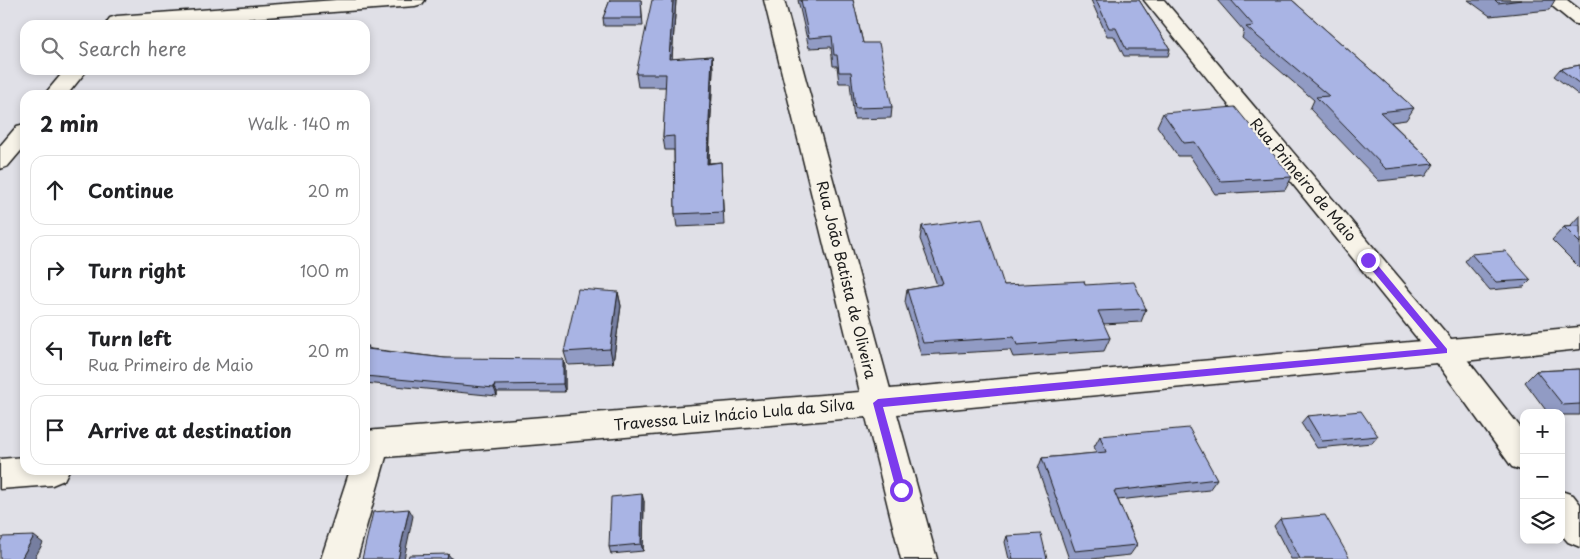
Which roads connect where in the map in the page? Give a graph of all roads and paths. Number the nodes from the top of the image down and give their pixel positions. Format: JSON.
{"nodes":[{"id":1,"x":136,"y":0,"type":"edge"},
{"id":2,"x":415,"y":0,"type":"edge"},
{"id":3,"x":774,"y":0,"type":"edge"},
{"id":4,"x":1154,"y":0,"type":"edge"},
{"id":5,"x":1555,"y":0,"type":"edge"},
{"id":6,"x":1580,"y":19,"type":"edge"},
{"id":7,"x":118,"y":20,"type":"edge"},
{"id":8,"x":165,"y":20,"type":"edge"},
{"id":9,"x":72,"y":75,"type":"edge"},
{"id":10,"x":59,"y":90,"type":"edge"},
{"id":11,"x":20,"y":137,"type":"edge"},
{"id":12,"x":0,"y":160,"type":"edge"},
{"id":13,"x":1580,"y":338,"type":"edge"},
{"id":14,"x":1444,"y":351,"type":"junction"},
{"id":15,"x":878,"y":403,"type":"junction"},
{"id":16,"x":370,"y":444,"type":"edge"},
{"id":17,"x":1522,"y":454,"type":"edge"},
{"id":18,"x":20,"y":472,"type":"edge"},
{"id":19,"x":0,"y":474,"type":"edge"},
{"id":20,"x":362,"y":475,"type":"edge"},
{"id":21,"x":1565,"y":511,"type":"edge"},
{"id":22,"x":1580,"y":531,"type":"edge"},
{"id":23,"x":339,"y":559,"type":"edge"},
{"id":24,"x":919,"y":559,"type":"edge"}],
"edges":[{"from":1,"to":7,"type":"street"},
{"from":2,"to":8,"type":"street"},
{"from":3,"to":15,"type":"street","name":"Rua João Batista de Oliveira"},
{"from":4,"to":14,"type":"street","name":"Rua Primeiro de Maio"},
{"from":5,"to":6,"type":"street"},
{"from":9,"to":10,"type":"street"},
{"from":11,"to":12,"type":"street"},
{"from":13,"to":14,"type":"street","name":"Travessa Luiz Inácio Lula da Silva"},
{"from":14,"to":15,"type":"street","name":"Travessa Luiz Inácio Lula da Silva"},
{"from":14,"to":17,"type":"street","name":"Rua Primeiro de Maio"},
{"from":15,"to":16,"type":"street","name":"Travessa Luiz Inácio Lula da Silva"},
{"from":15,"to":24,"type":"street","name":"Rua João Batista de Oliveira"},
{"from":18,"to":19,"type":"street"},
{"from":20,"to":23,"type":"street"},
{"from":21,"to":22,"type":"street"}]}
